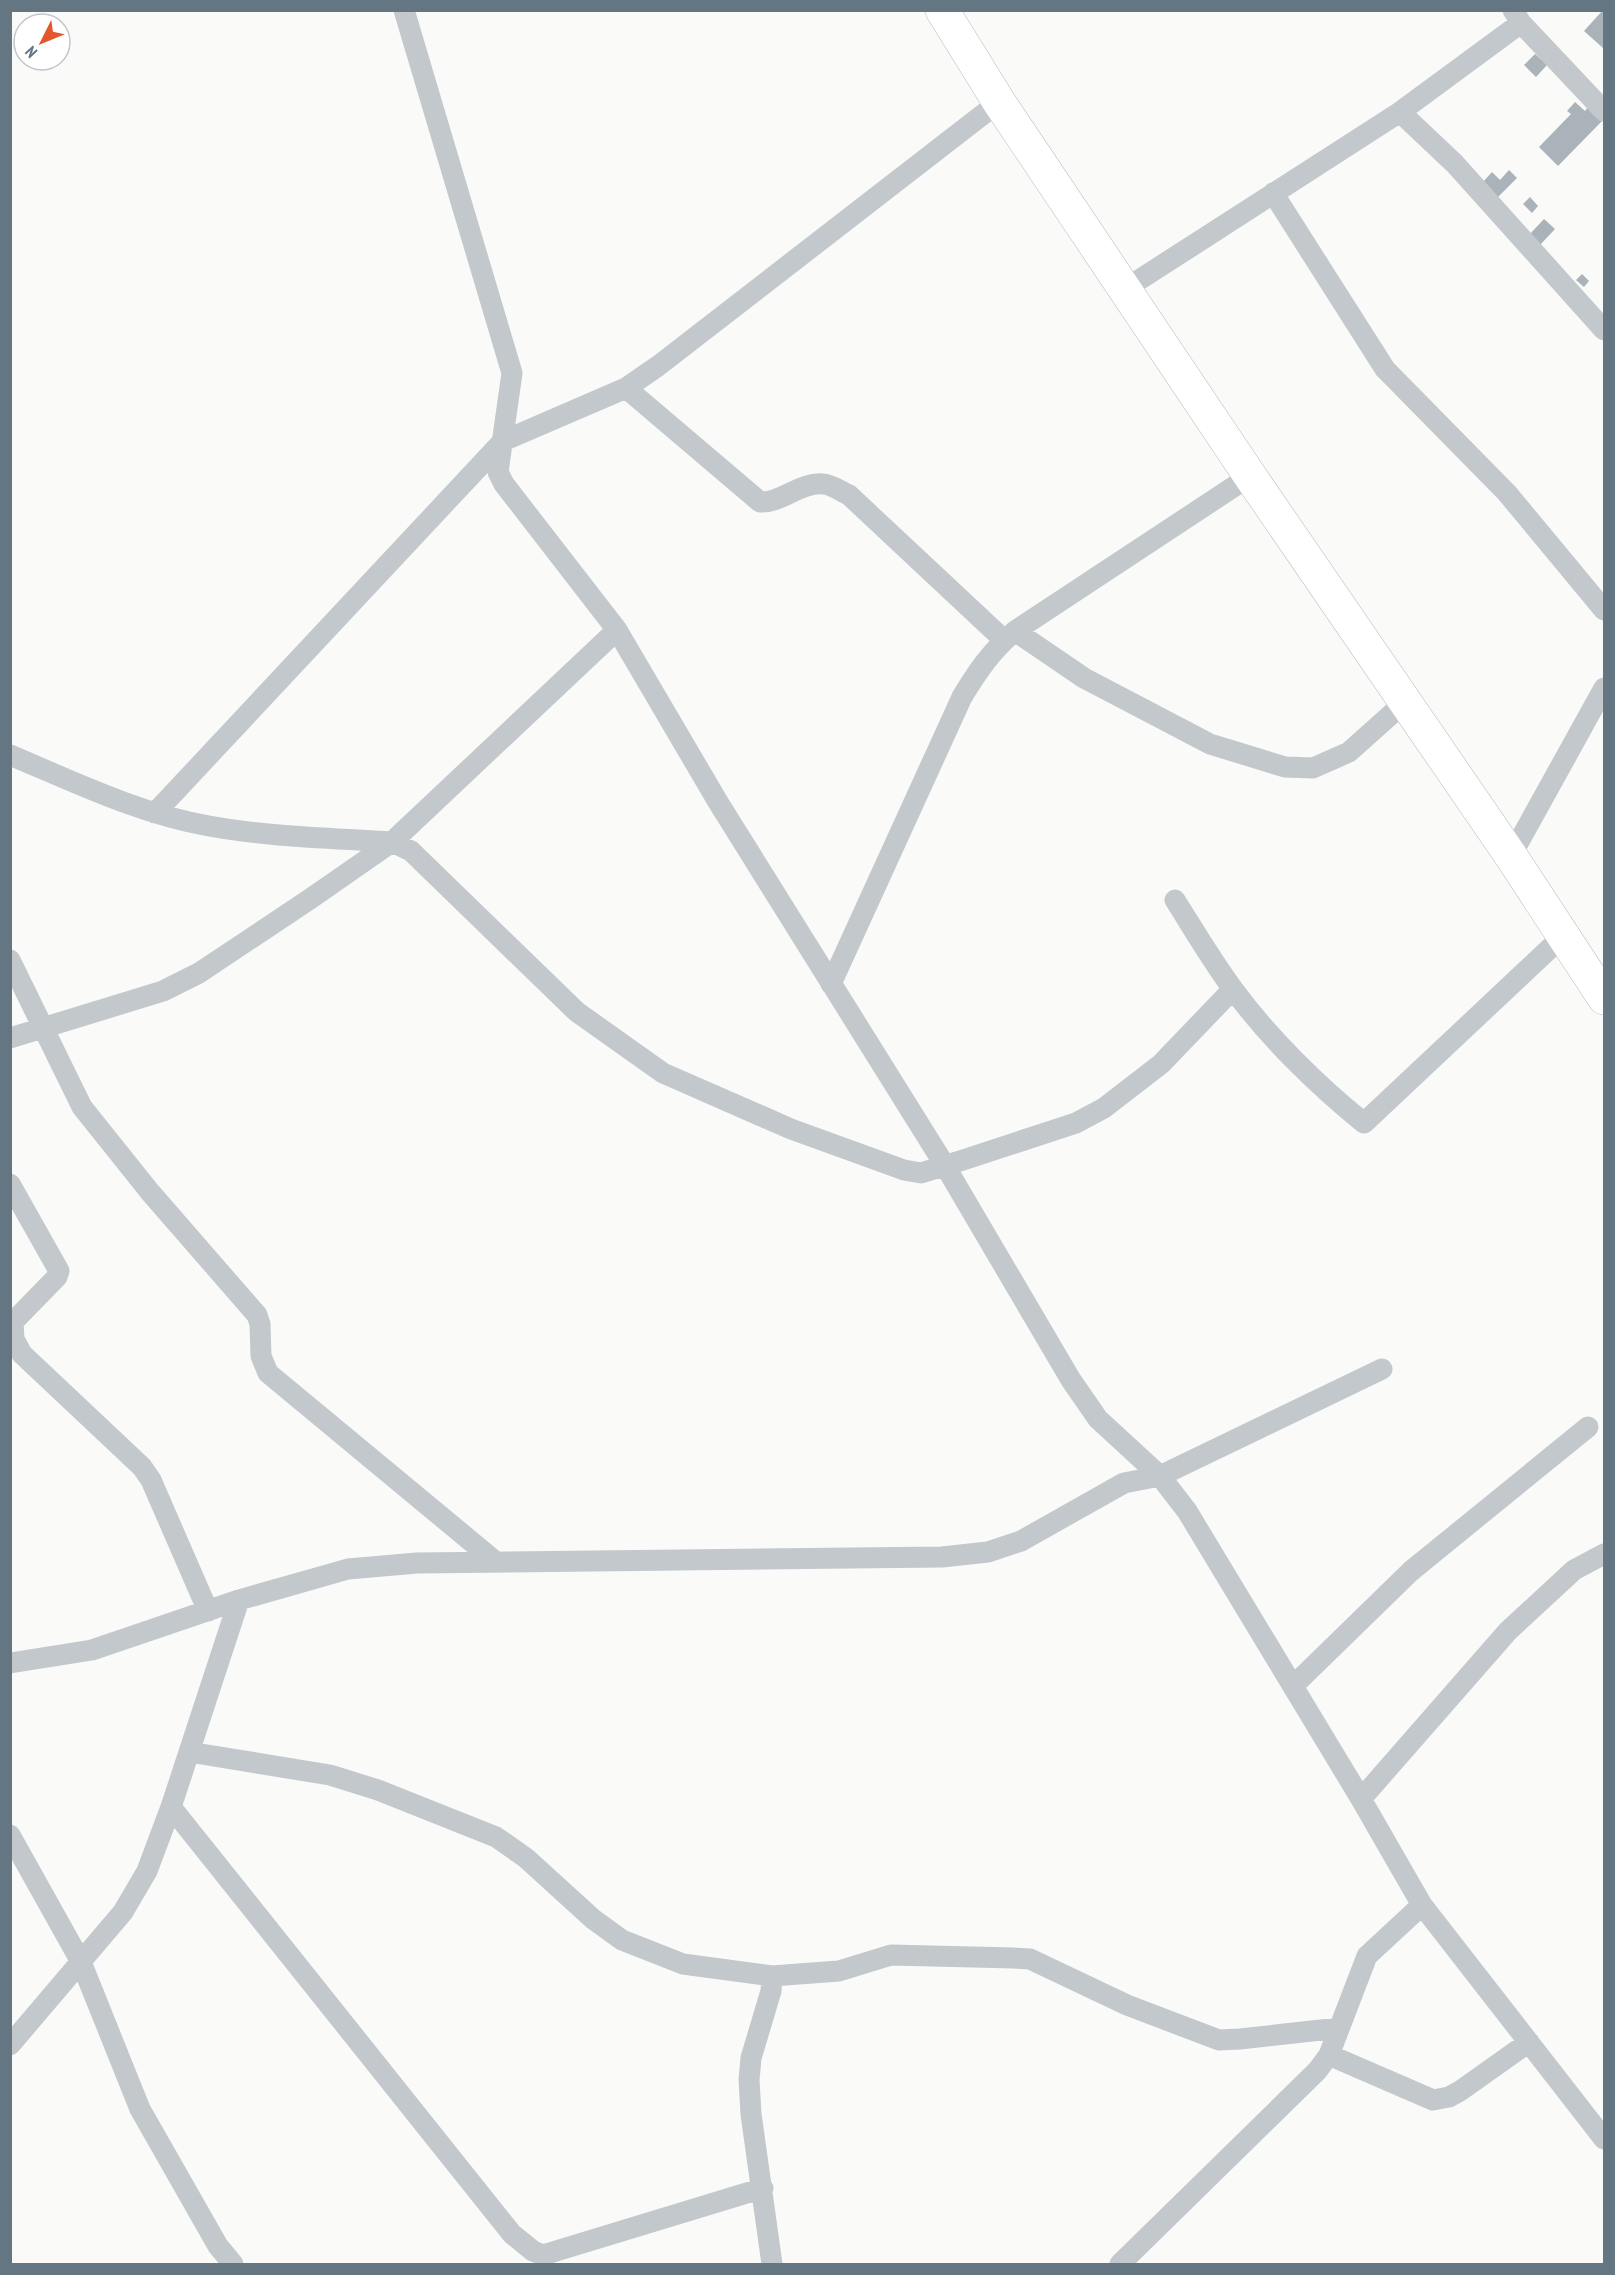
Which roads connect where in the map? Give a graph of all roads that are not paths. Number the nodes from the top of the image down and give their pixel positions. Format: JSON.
{"nodes":[{"id":1,"x":404,"y":10,"type":"edge"},
{"id":2,"x":949,"y":15,"type":"edge"},
{"id":3,"x":1517,"y":17,"type":"edge"},
{"id":4,"x":999,"y":102,"type":"junction"},
{"id":5,"x":1605,"y":111,"type":"edge"},
{"id":6,"x":1400,"y":112,"type":"junction"},
{"id":7,"x":1273,"y":193,"type":"junction"},
{"id":8,"x":1125,"y":289,"type":"junction"},
{"id":9,"x":1605,"y":330,"type":"edge"},
{"id":10,"x":626,"y":388,"type":"junction"},
{"id":11,"x":502,"y":441,"type":"junction"},
{"id":12,"x":1250,"y":476,"type":"junction"},
{"id":13,"x":1605,"y":610,"type":"edge"},
{"id":14,"x":617,"y":630,"type":"junction"},
{"id":15,"x":1010,"y":636,"type":"junction"},
{"id":16,"x":1605,"y":688,"type":"edge"},
{"id":17,"x":1405,"y":702,"type":"junction"},
{"id":18,"x":10,"y":755,"type":"edge"},
{"id":19,"x":155,"y":813,"type":"junction"},
{"id":20,"x":392,"y":842,"type":"junction"},
{"id":21,"x":1511,"y":856,"type":"junction"},
{"id":22,"x":1175,"y":900,"type":"dead end"},
{"id":23,"x":1563,"y":936,"type":"junction"},
{"id":24,"x":10,"y":960,"type":"edge"},
{"id":25,"x":831,"y":984,"type":"junction"},
{"id":26,"x":1233,"y":989,"type":"junction"},
{"id":27,"x":1605,"y":998,"type":"edge"},
{"id":28,"x":43,"y":1029,"type":"junction"},
{"id":29,"x":10,"y":1038,"type":"edge"},
{"id":30,"x":944,"y":1164,"type":"junction"},
{"id":31,"x":10,"y":1184,"type":"edge"},
{"id":32,"x":1382,"y":1369,"type":"dead end"},
{"id":33,"x":1588,"y":1427,"type":"dead end"},
{"id":34,"x":1160,"y":1476,"type":"junction"},
{"id":35,"x":1605,"y":1554,"type":"edge"},
{"id":36,"x":496,"y":1562,"type":"junction"},
{"id":37,"x":239,"y":1600,"type":"junction"},
{"id":38,"x":208,"y":1611,"type":"junction"},
{"id":39,"x":10,"y":1663,"type":"edge"},
{"id":40,"x":1293,"y":1686,"type":"junction"},
{"id":41,"x":189,"y":1752,"type":"junction"},
{"id":42,"x":1361,"y":1799,"type":"junction"},
{"id":43,"x":171,"y":1807,"type":"junction"},
{"id":44,"x":10,"y":1835,"type":"edge"},
{"id":45,"x":1422,"y":1905,"type":"junction"},
{"id":46,"x":81,"y":1962,"type":"junction"},
{"id":47,"x":772,"y":1976,"type":"junction"},
{"id":48,"x":1339,"y":2028,"type":"junction"},
{"id":49,"x":1529,"y":2042,"type":"junction"},
{"id":50,"x":10,"y":2045,"type":"edge"},
{"id":51,"x":1329,"y":2055,"type":"junction"},
{"id":52,"x":1605,"y":2139,"type":"edge"},
{"id":53,"x":763,"y":2188,"type":"junction"},
{"id":54,"x":234,"y":2265,"type":"edge"},
{"id":55,"x":772,"y":2265,"type":"edge"},
{"id":56,"x":1120,"y":2265,"type":"edge"}],
"edges":[{"from":1,"to":11,"type":"street"},
{"from":2,"to":4,"type":"main road"},
{"from":3,"to":5,"type":"street"},
{"from":3,"to":6,"type":"street"},
{"from":4,"to":8,"type":"main road"},
{"from":4,"to":10,"type":"street"},
{"from":6,"to":7,"type":"street"},
{"from":6,"to":9,"type":"street"},
{"from":7,"to":8,"type":"street"},
{"from":7,"to":13,"type":"street"},
{"from":8,"to":12,"type":"main road"},
{"from":10,"to":11,"type":"street"},
{"from":10,"to":15,"type":"street"},
{"from":11,"to":14,"type":"street"},
{"from":11,"to":19,"type":"street"},
{"from":12,"to":15,"type":"street"},
{"from":12,"to":17,"type":"main road"},
{"from":14,"to":20,"type":"street"},
{"from":14,"to":25,"type":"street"},
{"from":15,"to":17,"type":"street"},
{"from":15,"to":25,"type":"street"},
{"from":16,"to":21,"type":"street"},
{"from":17,"to":21,"type":"main road"},
{"from":18,"to":19,"type":"street"},
{"from":19,"to":20,"type":"street"},
{"from":20,"to":28,"type":"street"},
{"from":20,"to":30,"type":"street"},
{"from":21,"to":23,"type":"main road"},
{"from":22,"to":26,"type":"street"},
{"from":23,"to":26,"type":"street"},
{"from":23,"to":27,"type":"main road"},
{"from":24,"to":28,"type":"street"},
{"from":25,"to":30,"type":"street"},
{"from":26,"to":30,"type":"street"},
{"from":28,"to":29,"type":"street"},
{"from":28,"to":36,"type":"street"},
{"from":30,"to":34,"type":"street"},
{"from":31,"to":38,"type":"street"},
{"from":32,"to":34,"type":"street"},
{"from":33,"to":40,"type":"street"},
{"from":34,"to":36,"type":"street"},
{"from":34,"to":40,"type":"street"},
{"from":35,"to":42,"type":"street"},
{"from":36,"to":37,"type":"street"},
{"from":37,"to":38,"type":"street"},
{"from":37,"to":41,"type":"street"},
{"from":38,"to":39,"type":"street"},
{"from":40,"to":42,"type":"street"},
{"from":41,"to":43,"type":"street"},
{"from":41,"to":47,"type":"street"},
{"from":42,"to":45,"type":"street"},
{"from":43,"to":46,"type":"street"},
{"from":43,"to":53,"type":"street"},
{"from":44,"to":46,"type":"street"},
{"from":45,"to":48,"type":"street"},
{"from":45,"to":49,"type":"street"},
{"from":46,"to":50,"type":"street"},
{"from":46,"to":54,"type":"street"},
{"from":47,"to":48,"type":"street"},
{"from":47,"to":53,"type":"street"},
{"from":48,"to":51,"type":"street"},
{"from":49,"to":51,"type":"street"},
{"from":49,"to":52,"type":"street"},
{"from":51,"to":56,"type":"street"},
{"from":53,"to":55,"type":"street"}]}
